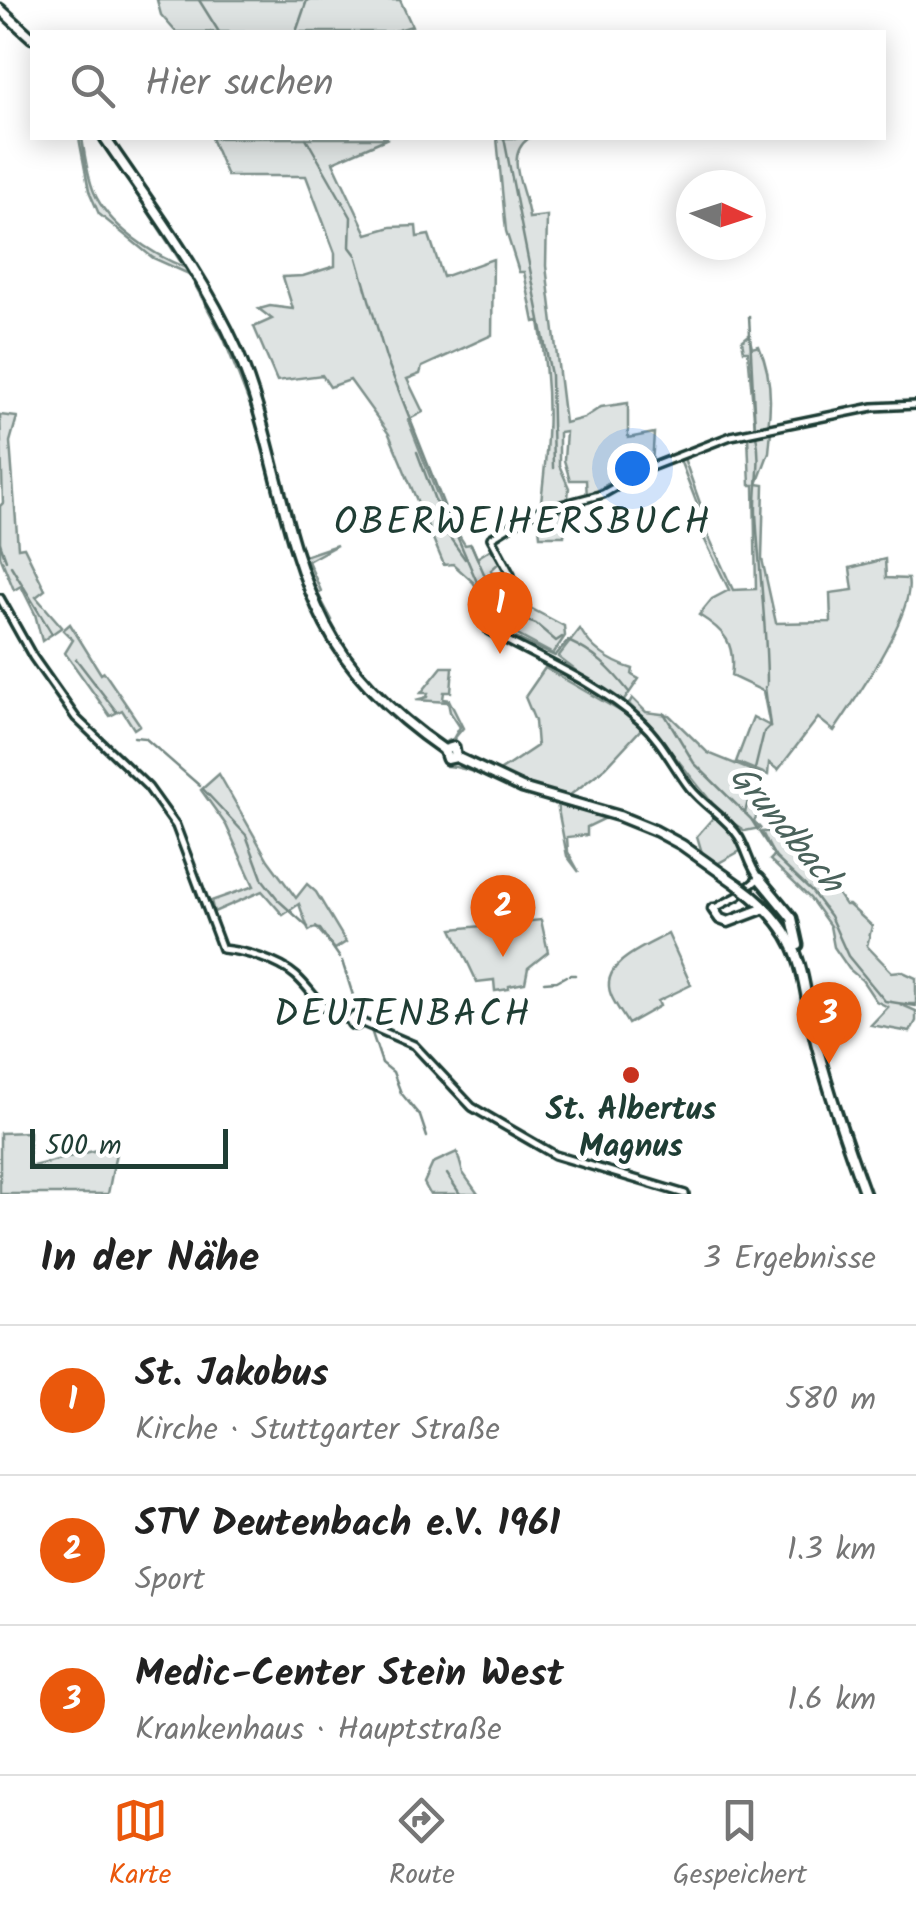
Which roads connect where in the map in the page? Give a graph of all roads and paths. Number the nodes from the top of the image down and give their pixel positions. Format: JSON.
{"nodes":[{"id":1,"x":0,"y":9,"type":"edge"},
{"id":2,"x":30,"y":36,"type":"edge"},
{"id":3,"x":106,"y":140,"type":"edge"},
{"id":4,"x":916,"y":405,"type":"edge"},
{"id":5,"x":0,"y":598,"type":"edge"},
{"id":6,"x":759,"y":878,"type":"junction"},
{"id":7,"x":750,"y":896,"type":"junction"},
{"id":8,"x":714,"y":909,"type":"joint"},
{"id":9,"x":768,"y":909,"type":"junction"},
{"id":10,"x":745,"y":914,"type":"junction"},
{"id":11,"x":790,"y":914,"type":"junction"},
{"id":12,"x":782,"y":924,"type":"junction"},
{"id":13,"x":799,"y":958,"type":"junction"},
{"id":14,"x":685,"y":1194,"type":"edge"},
{"id":15,"x":865,"y":1194,"type":"edge"}],
"edges":[{"from":1,"to":2,"type":"main road"},
{"from":3,"to":7,"type":"main road","bridge":true},
{"from":4,"to":6,"type":"street"},
{"from":5,"to":14,"type":"street"},
{"from":6,"to":8,"type":"street"},
{"from":6,"to":11,"type":"main road"},
{"from":7,"to":9,"type":"main road"},
{"from":7,"to":10,"type":"main road"},
{"from":8,"to":10,"type":"main road"},
{"from":9,"to":10,"type":"main road"},
{"from":9,"to":12,"type":"main road"},
{"from":11,"to":12,"type":"main road"},
{"from":11,"to":13,"type":"main road"},
{"from":12,"to":13,"type":"main road"},
{"from":13,"to":15,"type":"main road"}]}
